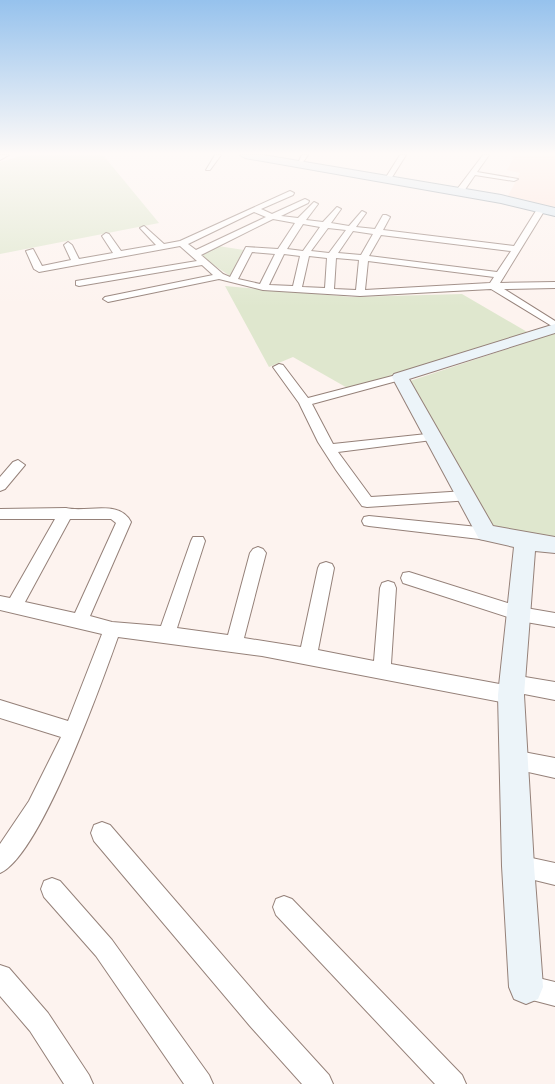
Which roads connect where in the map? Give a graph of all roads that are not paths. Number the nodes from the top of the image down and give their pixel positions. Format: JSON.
{"nodes":[{"id":1,"x":264,"y":206,"type":"edge"},
{"id":2,"x":296,"y":206,"type":"edge"},
{"id":3,"x":313,"y":206,"type":"edge"},
{"id":4,"x":529,"y":206,"type":"edge"},
{"id":5,"x":542,"y":208,"type":"junction"},
{"id":6,"x":337,"y":209,"type":"dead end"},
{"id":7,"x":255,"y":210,"type":"junction"},
{"id":8,"x":555,"y":212,"type":"edge"},
{"id":9,"x":362,"y":213,"type":"dead end"},
{"id":10,"x":386,"y":217,"type":"dead end"},
{"id":11,"x":271,"y":219,"type":"junction"},
{"id":12,"x":299,"y":221,"type":"junction"},
{"id":13,"x":324,"y":225,"type":"junction"},
{"id":14,"x":144,"y":228,"type":"dead end"},
{"id":15,"x":351,"y":229,"type":"junction"},
{"id":16,"x":378,"y":232,"type":"junction"},
{"id":17,"x":106,"y":236,"type":"dead end"},
{"id":18,"x":254,"y":242,"type":"junction"},
{"id":19,"x":182,"y":243,"type":"junction"},
{"id":20,"x":68,"y":245,"type":"dead end"},
{"id":21,"x":162,"y":247,"type":"junction"},
{"id":22,"x":517,"y":249,"type":"junction"},
{"id":23,"x":30,"y":251,"type":"dead end"},
{"id":24,"x":279,"y":251,"type":"junction"},
{"id":25,"x":196,"y":254,"type":"junction"},
{"id":26,"x":305,"y":254,"type":"junction"},
{"id":27,"x":119,"y":255,"type":"junction"},
{"id":28,"x":332,"y":255,"type":"junction"},
{"id":29,"x":364,"y":258,"type":"junction"},
{"id":30,"x":204,"y":262,"type":"junction"},
{"id":31,"x":78,"y":263,"type":"junction"},
{"id":32,"x":501,"y":275,"type":"junction"},
{"id":33,"x":220,"y":276,"type":"junction"},
{"id":34,"x":233,"y":281,"type":"junction"},
{"id":35,"x":79,"y":283,"type":"dead end"},
{"id":36,"x":555,"y":284,"type":"edge"},
{"id":37,"x":493,"y":286,"type":"junction"},
{"id":38,"x":263,"y":287,"type":"junction"},
{"id":39,"x":297,"y":288,"type":"junction"},
{"id":40,"x":329,"y":291,"type":"junction"},
{"id":41,"x":360,"y":293,"type":"junction"},
{"id":42,"x":108,"y":299,"type":"dead end"},
{"id":43,"x":555,"y":326,"type":"edge"},
{"id":44,"x":278,"y":367,"type":"dead end"},
{"id":45,"x":400,"y":377,"type":"junction"},
{"id":46,"x":304,"y":402,"type":"junction"},
{"id":47,"x":432,"y":436,"type":"junction"},
{"id":48,"x":330,"y":449,"type":"junction"},
{"id":49,"x":18,"y":465,"type":"dead end"},
{"id":50,"x":0,"y":486,"type":"edge"},
{"id":51,"x":466,"y":496,"type":"junction"},
{"id":52,"x":66,"y":513,"type":"junction"},
{"id":53,"x":1,"y":516,"type":"edge"},
{"id":54,"x":370,"y":521,"type":"dead end"},
{"id":55,"x":488,"y":534,"type":"junction"},
{"id":56,"x":198,"y":541,"type":"dead end"},
{"id":57,"x":525,"y":541,"type":"junction"},
{"id":58,"x":555,"y":545,"type":"edge"},
{"id":59,"x":258,"y":553,"type":"dead end"},
{"id":60,"x":326,"y":568,"type":"dead end"},
{"id":61,"x":409,"y":578,"type":"dead end"},
{"id":62,"x":388,"y":588,"type":"dead end"},
{"id":63,"x":7,"y":605,"type":"edge"},
{"id":64,"x":520,"y":614,"type":"junction"},
{"id":65,"x":555,"y":620,"type":"edge"},
{"id":66,"x":80,"y":621,"type":"junction"},
{"id":67,"x":112,"y":629,"type":"junction"},
{"id":68,"x":167,"y":633,"type":"junction"},
{"id":69,"x":234,"y":644,"type":"junction"},
{"id":70,"x":308,"y":657,"type":"junction"},
{"id":71,"x":382,"y":671,"type":"junction"},
{"id":72,"x":512,"y":689,"type":"junction"},
{"id":73,"x":555,"y":691,"type":"edge"},
{"id":74,"x":0,"y":709,"type":"edge"},
{"id":75,"x":74,"y":732,"type":"junction"},
{"id":76,"x":513,"y":760,"type":"junction"},
{"id":77,"x":555,"y":768,"type":"edge"},
{"id":78,"x":102,"y":833,"type":"dead end"},
{"id":79,"x":0,"y":862,"type":"edge"},
{"id":80,"x":518,"y":866,"type":"junction"},
{"id":81,"x":555,"y":874,"type":"edge"},
{"id":82,"x":52,"y":889,"type":"dead end"},
{"id":83,"x":284,"y":907,"type":"dead end"},
{"id":84,"x":0,"y":978,"type":"edge"},
{"id":85,"x":526,"y":986,"type":"joint"},
{"id":86,"x":555,"y":994,"type":"edge"},
{"id":87,"x":80,"y":1084,"type":"edge"},
{"id":88,"x":200,"y":1084,"type":"edge"},
{"id":89,"x":320,"y":1084,"type":"edge"},
{"id":90,"x":453,"y":1084,"type":"edge"}],
"edges":[{"from":1,"to":7,"type":"street"},
{"from":2,"to":11,"type":"street"},
{"from":3,"to":12,"type":"street"},
{"from":4,"to":5,"type":"main road"},
{"from":5,"to":8,"type":"main road"},
{"from":5,"to":22,"type":"street"},
{"from":6,"to":13,"type":"street"},
{"from":7,"to":11,"type":"street"},
{"from":7,"to":19,"type":"street"},
{"from":9,"to":15,"type":"street"},
{"from":10,"to":16,"type":"street"},
{"from":11,"to":12,"type":"street"},
{"from":11,"to":18,"type":"street"},
{"from":11,"to":25,"type":"street"},
{"from":12,"to":13,"type":"street"},
{"from":12,"to":24,"type":"street"},
{"from":13,"to":15,"type":"street"},
{"from":13,"to":26,"type":"street"},
{"from":14,"to":21,"type":"street"},
{"from":15,"to":16,"type":"street"},
{"from":15,"to":28,"type":"street"},
{"from":16,"to":22,"type":"street"},
{"from":16,"to":29,"type":"street"},
{"from":17,"to":27,"type":"street"},
{"from":18,"to":24,"type":"street"},
{"from":18,"to":34,"type":"street"},
{"from":19,"to":21,"type":"street"},
{"from":19,"to":25,"type":"street"},
{"from":20,"to":31,"type":"street"},
{"from":21,"to":27,"type":"street"},
{"from":22,"to":32,"type":"street"},
{"from":23,"to":31,"type":"street"},
{"from":24,"to":26,"type":"street"},
{"from":24,"to":38,"type":"street"},
{"from":25,"to":30,"type":"street"},
{"from":26,"to":28,"type":"street"},
{"from":26,"to":39,"type":"street"},
{"from":27,"to":31,"type":"street"},
{"from":28,"to":29,"type":"street"},
{"from":28,"to":40,"type":"street"},
{"from":29,"to":32,"type":"street"},
{"from":29,"to":41,"type":"street"},
{"from":30,"to":33,"type":"street"},
{"from":30,"to":35,"type":"street"},
{"from":32,"to":37,"type":"street"},
{"from":33,"to":34,"type":"street"},
{"from":33,"to":42,"type":"street"},
{"from":34,"to":38,"type":"street"},
{"from":36,"to":37,"type":"street"},
{"from":37,"to":41,"type":"street"},
{"from":37,"to":43,"type":"street"},
{"from":38,"to":39,"type":"street"},
{"from":39,"to":40,"type":"street"},
{"from":40,"to":41,"type":"street"},
{"from":43,"to":45,"type":"street"},
{"from":44,"to":46,"type":"street"},
{"from":45,"to":46,"type":"street"},
{"from":45,"to":47,"type":"street"},
{"from":46,"to":48,"type":"street"},
{"from":47,"to":48,"type":"street"},
{"from":47,"to":51,"type":"street"},
{"from":48,"to":51,"type":"street"},
{"from":49,"to":50,"type":"street"},
{"from":51,"to":55,"type":"street"},
{"from":52,"to":53,"type":"street"},
{"from":52,"to":63,"type":"street"},
{"from":52,"to":66,"type":"street"},
{"from":54,"to":55,"type":"street"},
{"from":55,"to":57,"type":"street"},
{"from":56,"to":68,"type":"street"},
{"from":57,"to":58,"type":"street"},
{"from":57,"to":64,"type":"street"},
{"from":59,"to":69,"type":"street"},
{"from":60,"to":70,"type":"street"},
{"from":61,"to":64,"type":"street"},
{"from":62,"to":71,"type":"street"},
{"from":63,"to":66,"type":"street"},
{"from":64,"to":65,"type":"street"},
{"from":64,"to":72,"type":"street"},
{"from":66,"to":67,"type":"street"},
{"from":67,"to":68,"type":"street"},
{"from":67,"to":75,"type":"street"},
{"from":68,"to":69,"type":"street"},
{"from":69,"to":70,"type":"street"},
{"from":70,"to":71,"type":"street"},
{"from":71,"to":72,"type":"street"},
{"from":72,"to":73,"type":"street"},
{"from":72,"to":76,"type":"street"},
{"from":74,"to":75,"type":"street"},
{"from":75,"to":79,"type":"street"},
{"from":76,"to":77,"type":"street"},
{"from":76,"to":80,"type":"street"},
{"from":78,"to":89,"type":"street"},
{"from":80,"to":81,"type":"street"},
{"from":80,"to":85,"type":"street"},
{"from":82,"to":88,"type":"street"},
{"from":83,"to":90,"type":"street"},
{"from":84,"to":87,"type":"street"},
{"from":85,"to":86,"type":"street"}]}
